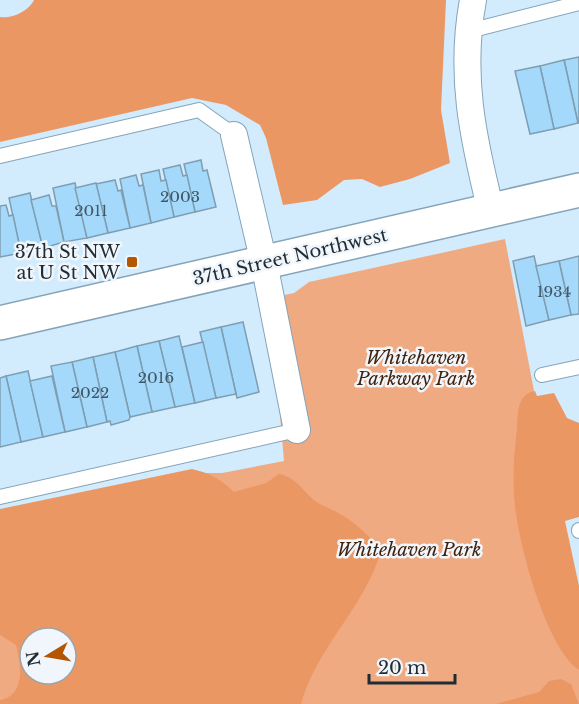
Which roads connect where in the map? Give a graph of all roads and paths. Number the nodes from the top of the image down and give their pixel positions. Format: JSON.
{"nodes":[{"id":1,"x":473,"y":0,"type":"edge"},
{"id":2,"x":579,"y":3,"type":"edge"},
{"id":3,"x":469,"y":31,"type":"junction"},
{"id":4,"x":234,"y":135,"type":"joint"},
{"id":5,"x":0,"y":156,"type":"edge"},
{"id":6,"x":579,"y":190,"type":"edge"},
{"id":7,"x":491,"y":211,"type":"junction"},
{"id":8,"x":264,"y":263,"type":"junction"},
{"id":9,"x":0,"y":323,"type":"edge"},
{"id":10,"x":579,"y":367,"type":"edge"},
{"id":11,"x":542,"y":375,"type":"dead end"},
{"id":12,"x":297,"y":430,"type":"joint"},
{"id":13,"x":0,"y":497,"type":"edge"}],
"edges":[{"from":1,"to":3,"type":"street"},
{"from":2,"to":3,"type":"lane"},
{"from":3,"to":7,"type":"street"},
{"from":4,"to":5,"type":"lane"},
{"from":4,"to":8,"type":"street"},
{"from":6,"to":7,"type":"street","name":"37th Street Northwest"},
{"from":7,"to":8,"type":"street","name":"37th Street Northwest"},
{"from":8,"to":9,"type":"street","name":"37th Street Northwest"},
{"from":8,"to":12,"type":"street"},
{"from":10,"to":11,"type":"lane"},
{"from":12,"to":13,"type":"lane"}]}
